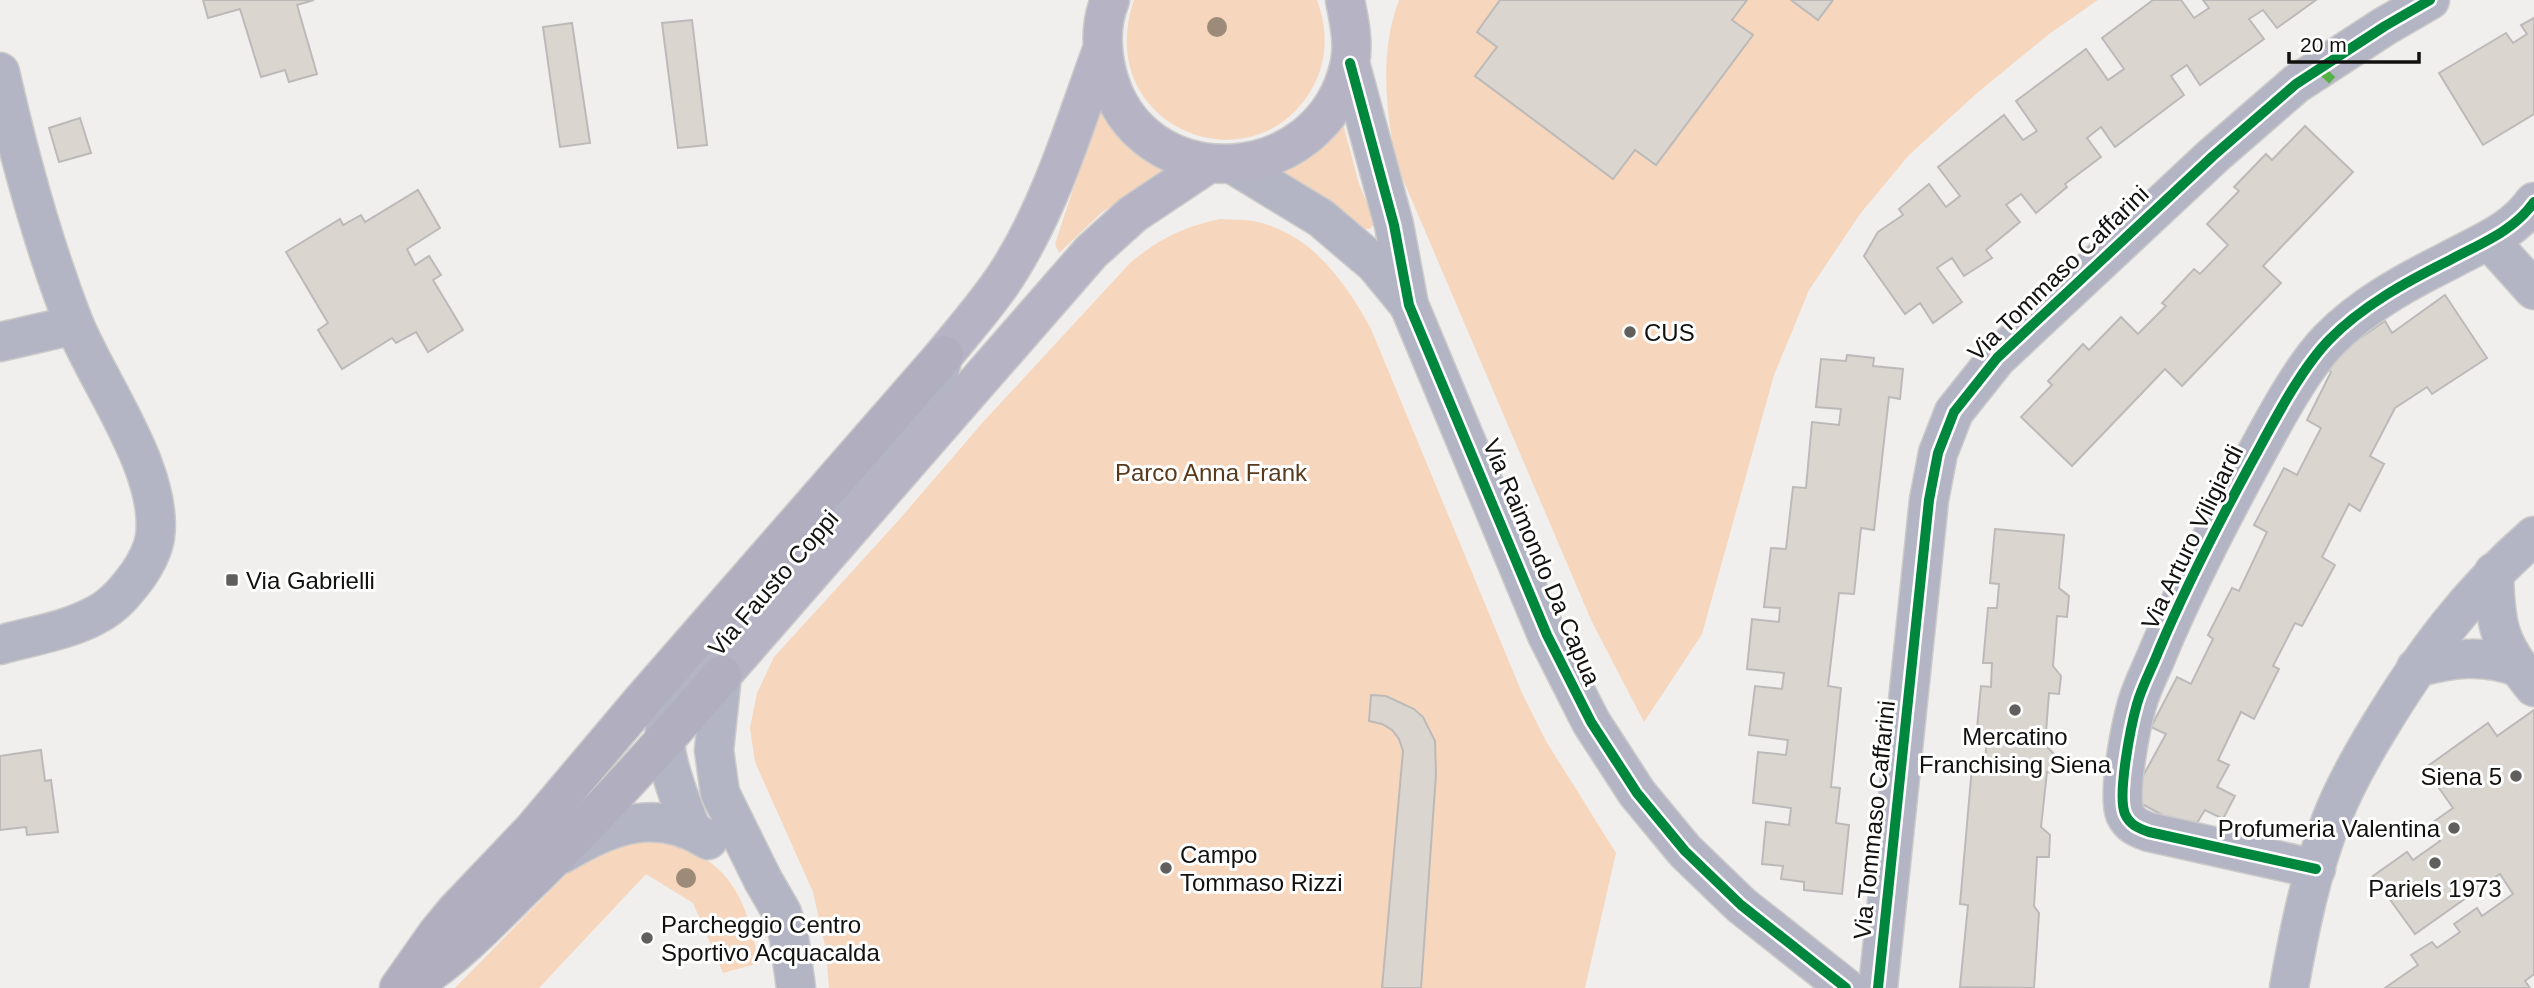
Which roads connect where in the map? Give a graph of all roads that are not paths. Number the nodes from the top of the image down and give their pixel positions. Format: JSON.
{"nodes":[{"id":1,"x":1110,"y":0,"type":"edge"},
{"id":2,"x":2430,"y":0,"type":"edge"},
{"id":3,"x":1353,"y":23,"type":"edge"},
{"id":4,"x":1102,"y":50,"type":"junction"},
{"id":5,"x":0,"y":72,"type":"edge"},
{"id":6,"x":1221,"y":164,"type":"junction"},
{"id":7,"x":2534,"y":202,"type":"edge"},
{"id":8,"x":2489,"y":240,"type":"junction"},
{"id":9,"x":2534,"y":290,"type":"edge"},
{"id":10,"x":1409,"y":305,"type":"junction"},
{"id":11,"x":74,"y":325,"type":"junction"},
{"id":12,"x":0,"y":342,"type":"edge"},
{"id":13,"x":944,"y":355,"type":"junction"},
{"id":14,"x":2534,"y":536,"type":"edge"},
{"id":15,"x":2494,"y":572,"type":"junction"},
{"id":16,"x":0,"y":645,"type":"edge"},
{"id":17,"x":2416,"y":668,"type":"junction"},
{"id":18,"x":722,"y":675,"type":"junction"},
{"id":19,"x":2526,"y":677,"type":"edge"},
{"id":20,"x":664,"y":742,"type":"junction"},
{"id":21,"x":691,"y":829,"type":"junction"},
{"id":22,"x":554,"y":859,"type":"junction"},
{"id":23,"x":2316,"y":869,"type":"junction"},
{"id":24,"x":763,"y":880,"type":"junction"},
{"id":25,"x":399,"y":988,"type":"edge"},
{"id":26,"x":406,"y":988,"type":"edge"},
{"id":27,"x":796,"y":988,"type":"edge"},
{"id":28,"x":1846,"y":988,"type":"edge"},
{"id":29,"x":1878,"y":988,"type":"edge"},
{"id":30,"x":2289,"y":988,"type":"edge"}],
"edges":[{"from":1,"to":4,"type":"main road"},
{"from":2,"to":29,"type":"street","name":"Via Tommaso Caffarini"},
{"from":3,"to":6,"type":"main road"},
{"from":3,"to":10,"type":"street","name":"Via Raimondo Da Capua"},
{"from":4,"to":6,"type":"main road"},
{"from":4,"to":13,"type":"main road"},
{"from":5,"to":11,"type":"street"},
{"from":6,"to":10,"type":"street","name":"Via Raimondo Da Capua"},
{"from":6,"to":18,"type":"main road"},
{"from":7,"to":8,"type":"street","name":"Via Arturo Viligiardi"},
{"from":8,"to":9,"type":"street"},
{"from":8,"to":23,"type":"street","name":"Via Arturo Viligiardi"},
{"from":10,"to":28,"type":"street","name":"Via Raimondo Da Capua"},
{"from":11,"to":12,"type":"street"},
{"from":11,"to":16,"type":"street"},
{"from":13,"to":20,"type":"street","name":"Via Fausto Coppi"},
{"from":13,"to":25,"type":"highway"},
{"from":14,"to":15,"type":"street"},
{"from":15,"to":17,"type":"street"},
{"from":15,"to":19,"type":"street"},
{"from":17,"to":19,"type":"street"},
{"from":17,"to":23,"type":"street"},
{"from":18,"to":20,"type":"highway"},
{"from":18,"to":24,"type":"street","name":"Via Fausto Coppi"},
{"from":20,"to":21,"type":"street","name":"Via Fausto Coppi"},
{"from":20,"to":22,"type":"highway"},
{"from":21,"to":22,"type":"street","name":"Via Fausto Coppi"},
{"from":21,"to":24,"type":"street","name":"Via Fausto Coppi"},
{"from":22,"to":26,"type":"highway"},
{"from":23,"to":30,"type":"street"},
{"from":24,"to":27,"type":"street","name":"Via Fausto Coppi"}]}
